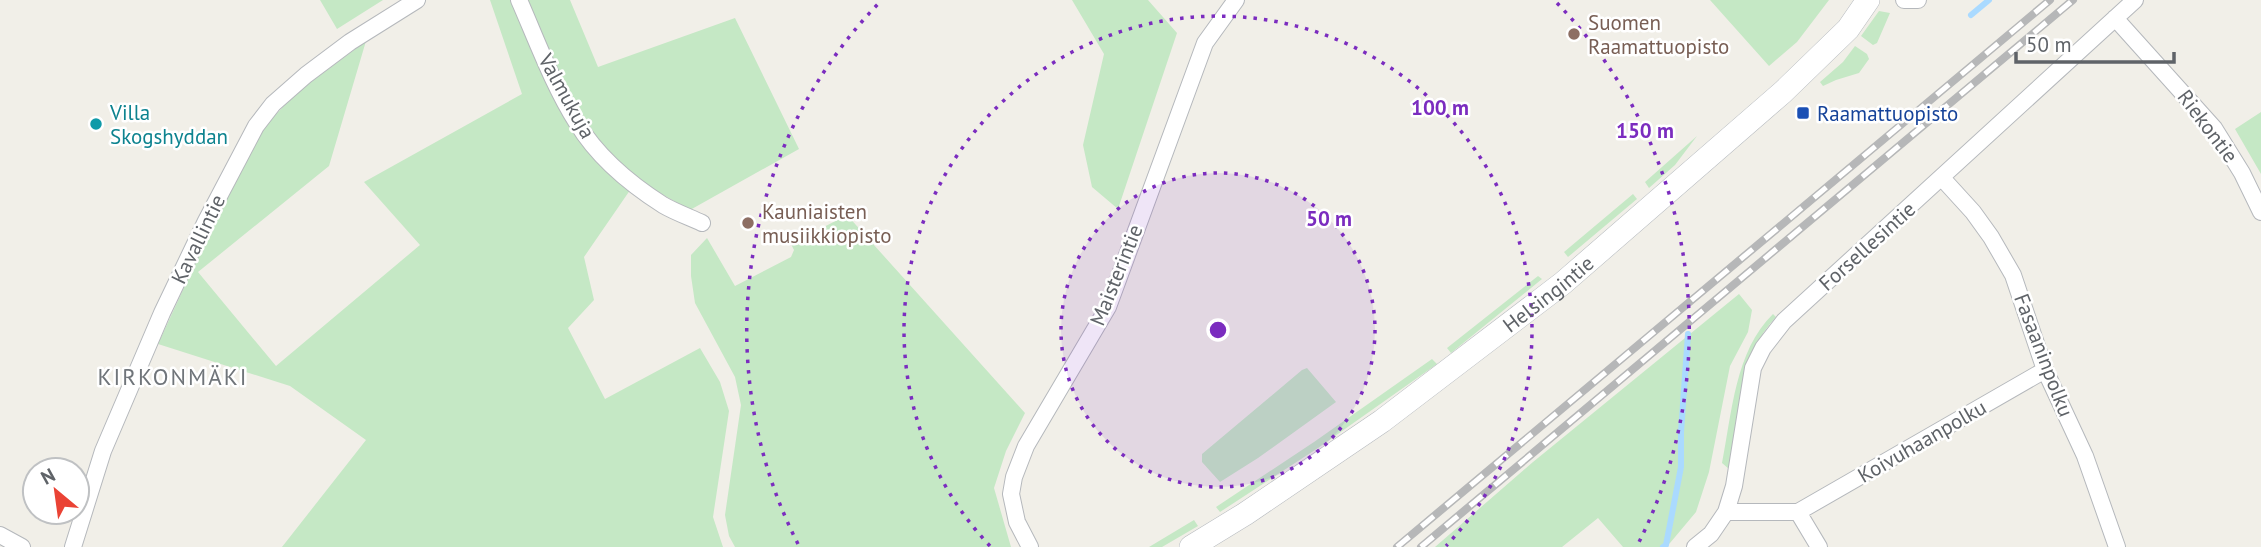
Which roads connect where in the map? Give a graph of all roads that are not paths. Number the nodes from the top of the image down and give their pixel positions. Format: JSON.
{"nodes":[{"id":1,"x":417,"y":0,"type":"edge"},
{"id":2,"x":519,"y":0,"type":"edge"},
{"id":3,"x":1236,"y":0,"type":"edge"},
{"id":4,"x":1868,"y":0,"type":"edge"},
{"id":5,"x":1904,"y":0,"type":"edge"},
{"id":6,"x":1918,"y":0,"type":"edge"},
{"id":7,"x":2135,"y":0,"type":"edge"},
{"id":8,"x":2115,"y":18,"type":"junction"},
{"id":9,"x":1942,"y":178,"type":"junction"},
{"id":10,"x":2261,"y":212,"type":"edge"},
{"id":11,"x":702,"y":223,"type":"dead end"},
{"id":12,"x":2045,"y":370,"type":"junction"},
{"id":13,"x":1726,"y":512,"type":"junction"},
{"id":14,"x":1798,"y":512,"type":"junction"},
{"id":15,"x":0,"y":535,"type":"edge"},
{"id":16,"x":22,"y":547,"type":"edge"},
{"id":17,"x":72,"y":547,"type":"edge"},
{"id":18,"x":1030,"y":547,"type":"edge"},
{"id":19,"x":1191,"y":547,"type":"edge"},
{"id":20,"x":1695,"y":547,"type":"edge"},
{"id":21,"x":1819,"y":547,"type":"edge"},
{"id":22,"x":2117,"y":547,"type":"edge"}],
"edges":[{"from":1,"to":17,"type":"street","name":"Kavallintie"},
{"from":2,"to":11,"type":"street","name":"Valmukuja"},
{"from":3,"to":18,"type":"street","name":"Maisterintie"},
{"from":4,"to":19,"type":"main road","name":"Helsingintie"},
{"from":5,"to":6,"type":"street"},
{"from":7,"to":8,"type":"street","name":"Forsellesintie"},
{"from":8,"to":9,"type":"street","name":"Forsellesintie"},
{"from":8,"to":10,"type":"street","name":"Riekontie"},
{"from":9,"to":12,"type":"street","name":"Fasaaninpolku"},
{"from":9,"to":13,"type":"street","name":"Forsellesintie"},
{"from":12,"to":14,"type":"street","name":"Koivuhaanpolku"},
{"from":12,"to":22,"type":"street","name":"Fasaaninpolku"},
{"from":13,"to":14,"type":"street"},
{"from":13,"to":20,"type":"street","name":"Forsellesintie"},
{"from":14,"to":21,"type":"street"},
{"from":15,"to":16,"type":"street"}]}
